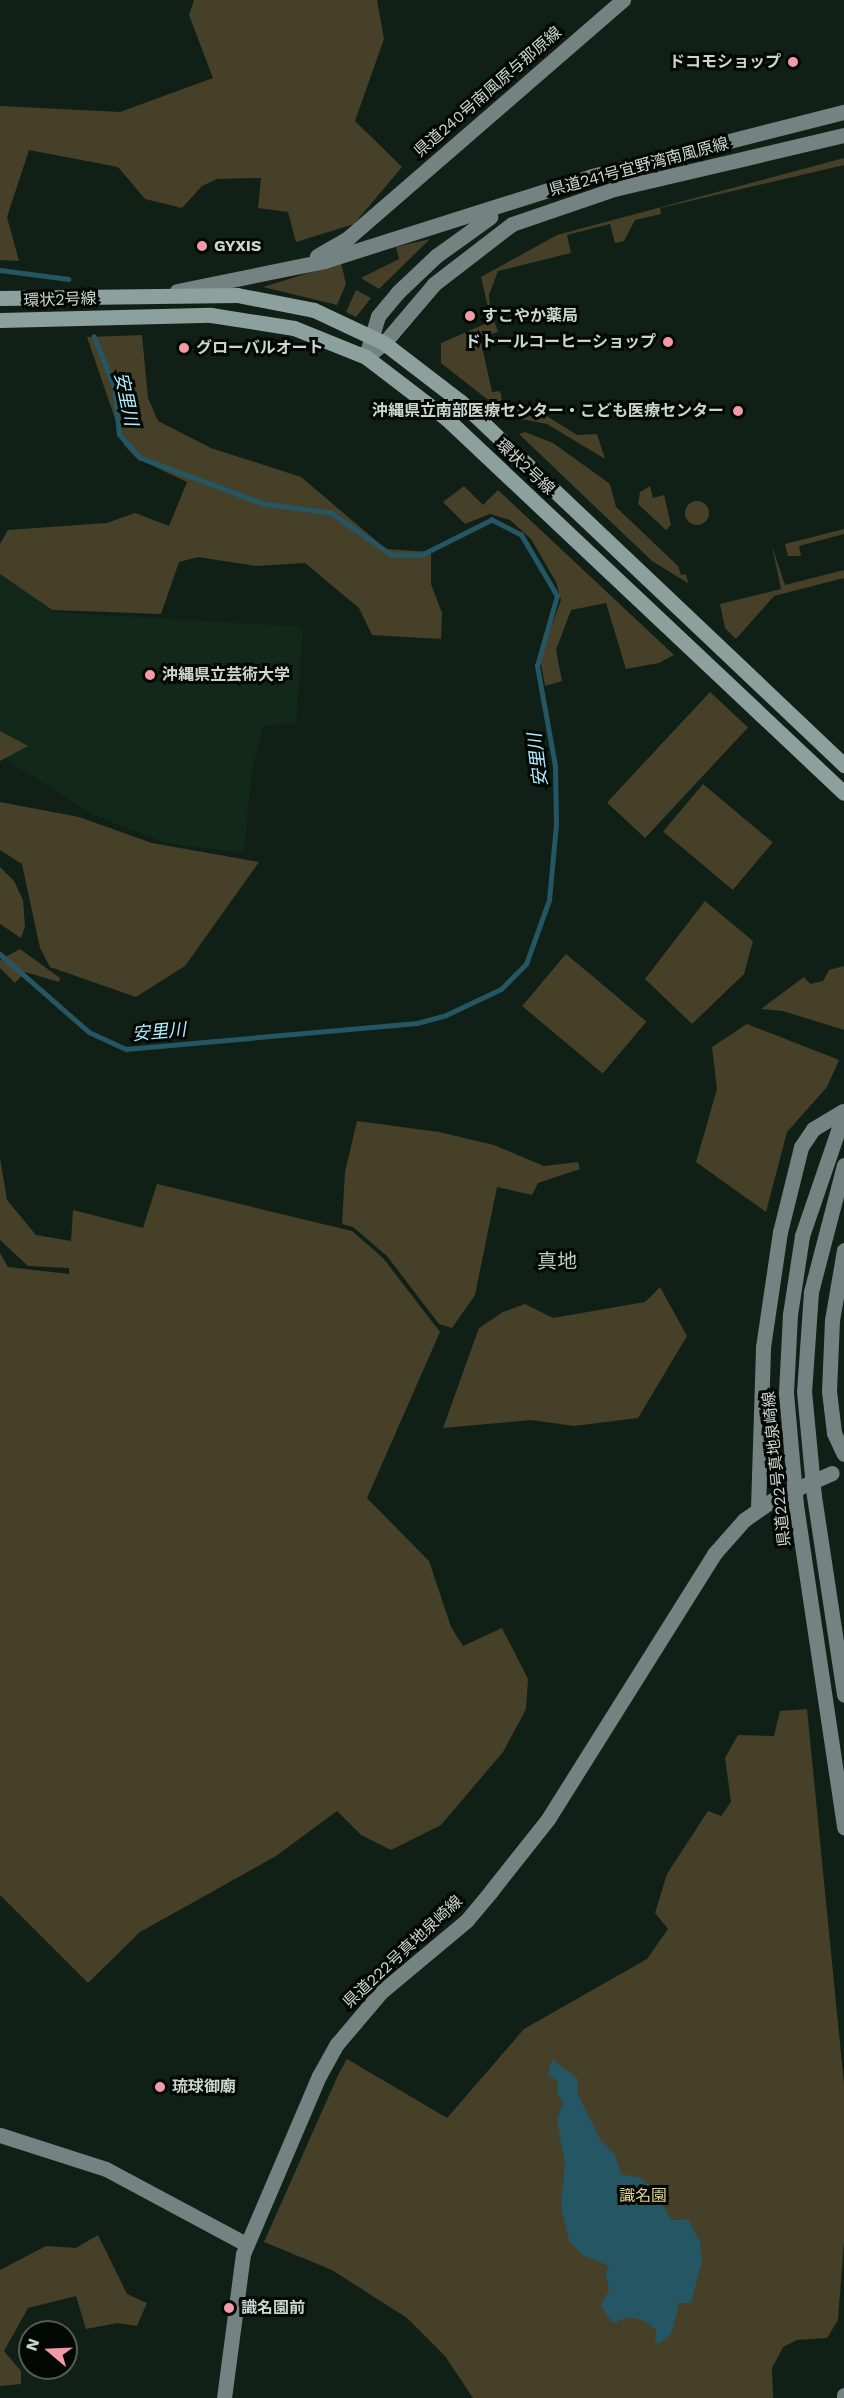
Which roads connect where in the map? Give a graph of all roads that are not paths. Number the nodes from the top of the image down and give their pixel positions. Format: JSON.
{"nodes":[{"id":1,"x":623,"y":0,"type":"edge"},
{"id":2,"x":844,"y":112,"type":"edge"},
{"id":3,"x":844,"y":135,"type":"edge"},
{"id":4,"x":513,"y":203,"type":"junction"},
{"id":5,"x":378,"y":213,"type":"junction"},
{"id":6,"x":388,"y":243,"type":"junction"},
{"id":7,"x":275,"y":273,"type":"junction"},
{"id":8,"x":160,"y":295,"type":"junction"},
{"id":9,"x":0,"y":298,"type":"edge"},
{"id":10,"x":0,"y":320,"type":"edge"},
{"id":11,"x":370,"y":336,"type":"junction"},
{"id":12,"x":384,"y":343,"type":"junction"},
{"id":13,"x":366,"y":357,"type":"junction"},
{"id":14,"x":844,"y":765,"type":"edge"},
{"id":15,"x":844,"y":793,"type":"edge"},
{"id":16,"x":844,"y":1112,"type":"edge"},
{"id":17,"x":844,"y":1165,"type":"edge"},
{"id":18,"x":844,"y":1250,"type":"edge"},
{"id":19,"x":844,"y":1454,"type":"edge"},
{"id":20,"x":838,"y":1470,"type":"edge"},
{"id":21,"x":758,"y":1508,"type":"junction"},
{"id":22,"x":844,"y":1695,"type":"edge"},
{"id":23,"x":844,"y":1827,"type":"edge"},
{"id":24,"x":0,"y":2135,"type":"edge"},
{"id":25,"x":246,"y":2244,"type":"junction"},
{"id":26,"x":224,"y":2398,"type":"edge"}],
"edges":[{"from":1,"to":5,"type":"main road","name":"県道240号南風原与那原線"},
{"from":2,"to":4,"type":"main road","name":"県道241号宜野湾南風原線"},
{"from":3,"to":12,"type":"main road","name":"県道241号宜野湾南風原線"},
{"from":4,"to":6,"type":"main road"},
{"from":4,"to":11,"type":"main road"},
{"from":5,"to":6,"type":"main road"},
{"from":5,"to":7,"type":"main road","name":"県道240号南風原与那原線"},
{"from":6,"to":7,"type":"main road"},
{"from":7,"to":8,"type":"main road"},
{"from":8,"to":9,"type":"main road","name":"環状2号線"},
{"from":8,"to":11,"type":"main road","name":"環状2号線"},
{"from":10,"to":13,"type":"main road","name":"環状2号線"},
{"from":11,"to":12,"type":"main road","name":"環状2号線"},
{"from":11,"to":13,"type":"main road"},
{"from":12,"to":13,"type":"main road","name":"県道241号宜野湾南風原線"},
{"from":12,"to":14,"type":"main road","name":"環状2号線"},
{"from":13,"to":15,"type":"main road","name":"環状2号線"},
{"from":16,"to":21,"type":"main road"},
{"from":16,"to":23,"type":"main road","name":"県道222号真地泉崎線"},
{"from":17,"to":22,"type":"main road","name":"県道222号真地泉崎線"},
{"from":18,"to":19,"type":"main road"},
{"from":20,"to":21,"type":"main road","name":"県道222号真地泉崎線","bridge":true},
{"from":21,"to":25,"type":"main road","name":"県道222号真地泉崎線"},
{"from":24,"to":25,"type":"main road"},
{"from":25,"to":26,"type":"main road","name":"県道222号真地泉崎線"}]}
